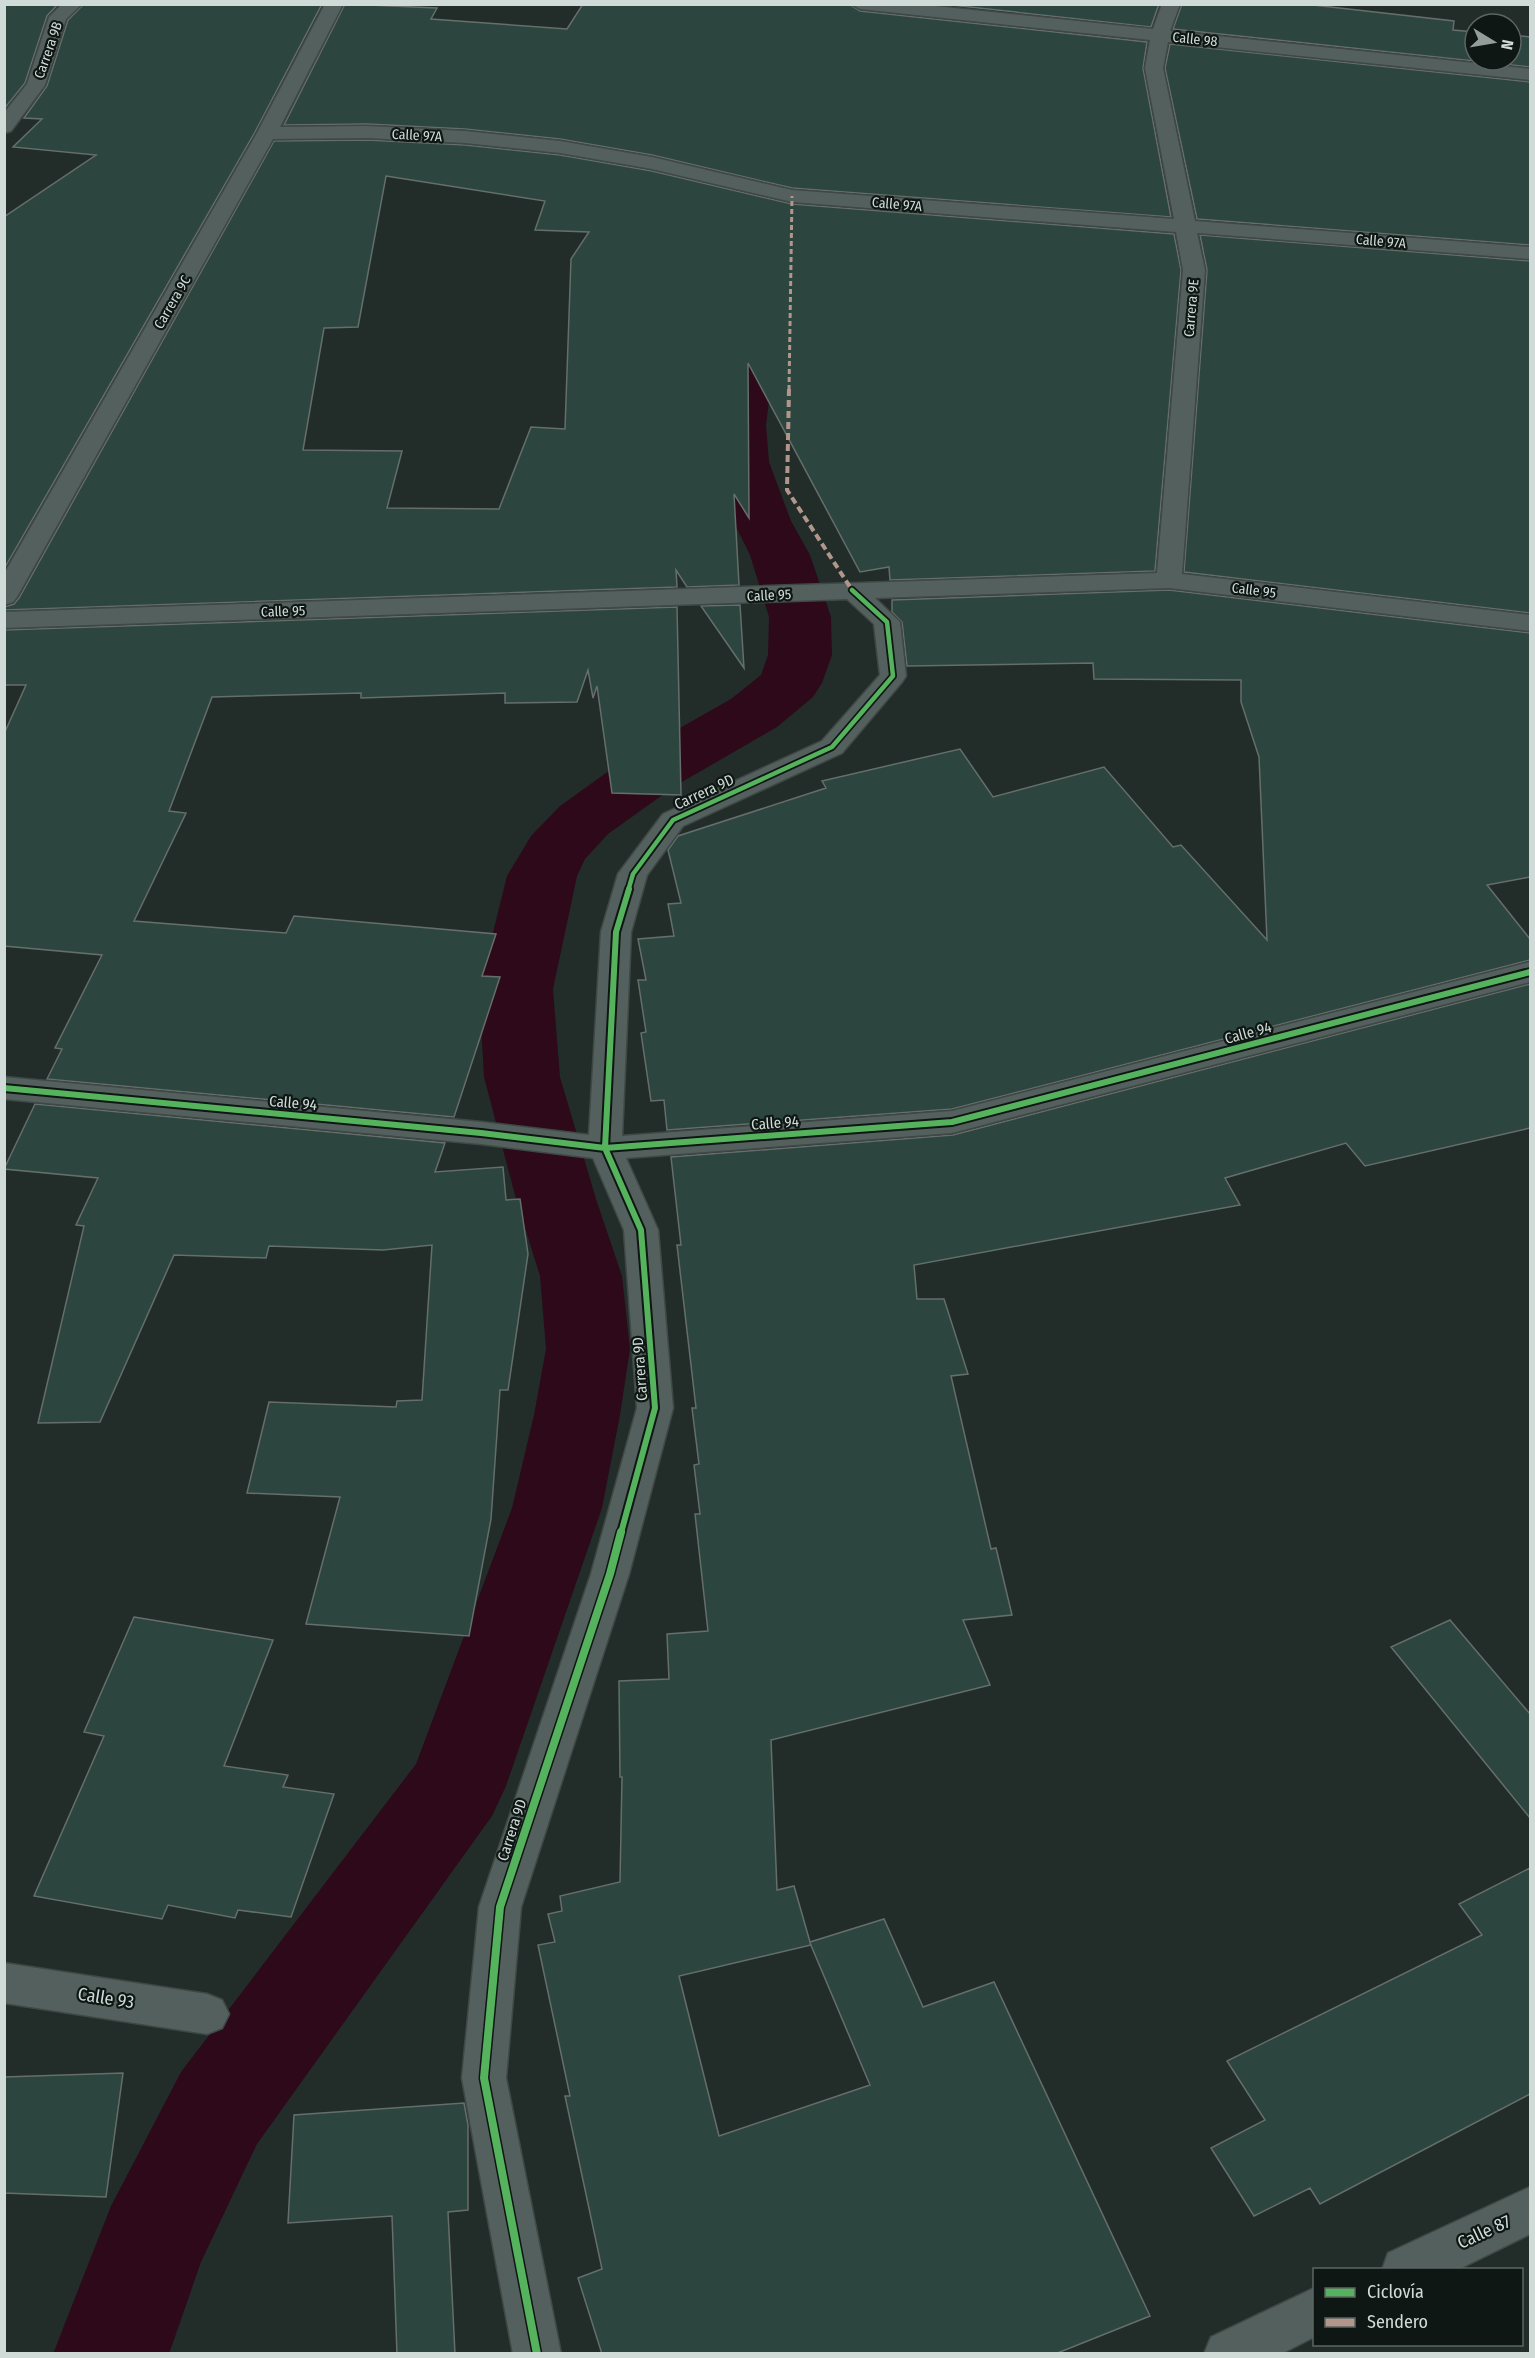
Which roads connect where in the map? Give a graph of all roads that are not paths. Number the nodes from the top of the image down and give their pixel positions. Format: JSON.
{"nodes":[{"id":1,"x":73,"y":4,"type":"edge"},
{"id":2,"x":334,"y":4,"type":"edge"},
{"id":3,"x":860,"y":4,"type":"edge"},
{"id":4,"x":1171,"y":4,"type":"edge"},
{"id":5,"x":1160,"y":35,"type":"junction"},
{"id":6,"x":1530,"y":74,"type":"edge"},
{"id":7,"x":4,"y":127,"type":"edge"},
{"id":8,"x":267,"y":133,"type":"junction"},
{"id":9,"x":1186,"y":225,"type":"junction"},
{"id":10,"x":1530,"y":253,"type":"edge"},
{"id":11,"x":1168,"y":580,"type":"junction"},
{"id":12,"x":844,"y":591,"type":"junction"},
{"id":13,"x":4,"y":597,"type":"edge"},
{"id":14,"x":4,"y":620,"type":"edge"},
{"id":15,"x":1530,"y":623,"type":"edge"},
{"id":16,"x":1530,"y":972,"type":"edge"},
{"id":17,"x":4,"y":1088,"type":"edge"},
{"id":18,"x":596,"y":1147,"type":"junction"},
{"id":19,"x":4,"y":1983,"type":"edge"},
{"id":20,"x":207,"y":2014,"type":"dead end"},
{"id":21,"x":1530,"y":2210,"type":"edge"},
{"id":22,"x":1409,"y":2268,"type":"edge"},
{"id":23,"x":1313,"y":2312,"type":"edge"},
{"id":24,"x":537,"y":2354,"type":"edge"},
{"id":25,"x":1228,"y":2354,"type":"edge"}],
"edges":[{"from":1,"to":7,"type":"street","name":"Carrera 9B"},
{"from":2,"to":8,"type":"street","name":"Carrera 9C"},
{"from":3,"to":5,"type":"street","name":"Calle 98"},
{"from":4,"to":5,"type":"street","name":"Carrera 9E"},
{"from":5,"to":6,"type":"street","name":"Calle 98"},
{"from":5,"to":9,"type":"street","name":"Carrera 9E"},
{"from":8,"to":9,"type":"street","name":"Calle 97A"},
{"from":8,"to":13,"type":"street","name":"Carrera 9C"},
{"from":9,"to":10,"type":"street","name":"Calle 97A"},
{"from":9,"to":11,"type":"street","name":"Carrera 9E"},
{"from":11,"to":12,"type":"street","name":"Calle 95"},
{"from":11,"to":15,"type":"street","name":"Calle 95"},
{"from":12,"to":14,"type":"street","name":"Calle 95"},
{"from":12,"to":18,"type":"street","name":"Carrera 9D"},
{"from":16,"to":18,"type":"street","name":"Calle 94"},
{"from":17,"to":18,"type":"street","name":"Calle 94"},
{"from":18,"to":24,"type":"street","name":"Carrera 9D"},
{"from":19,"to":20,"type":"street","name":"Calle 93"},
{"from":21,"to":22,"type":"street","name":"Calle 87"},
{"from":23,"to":25,"type":"street"}]}
